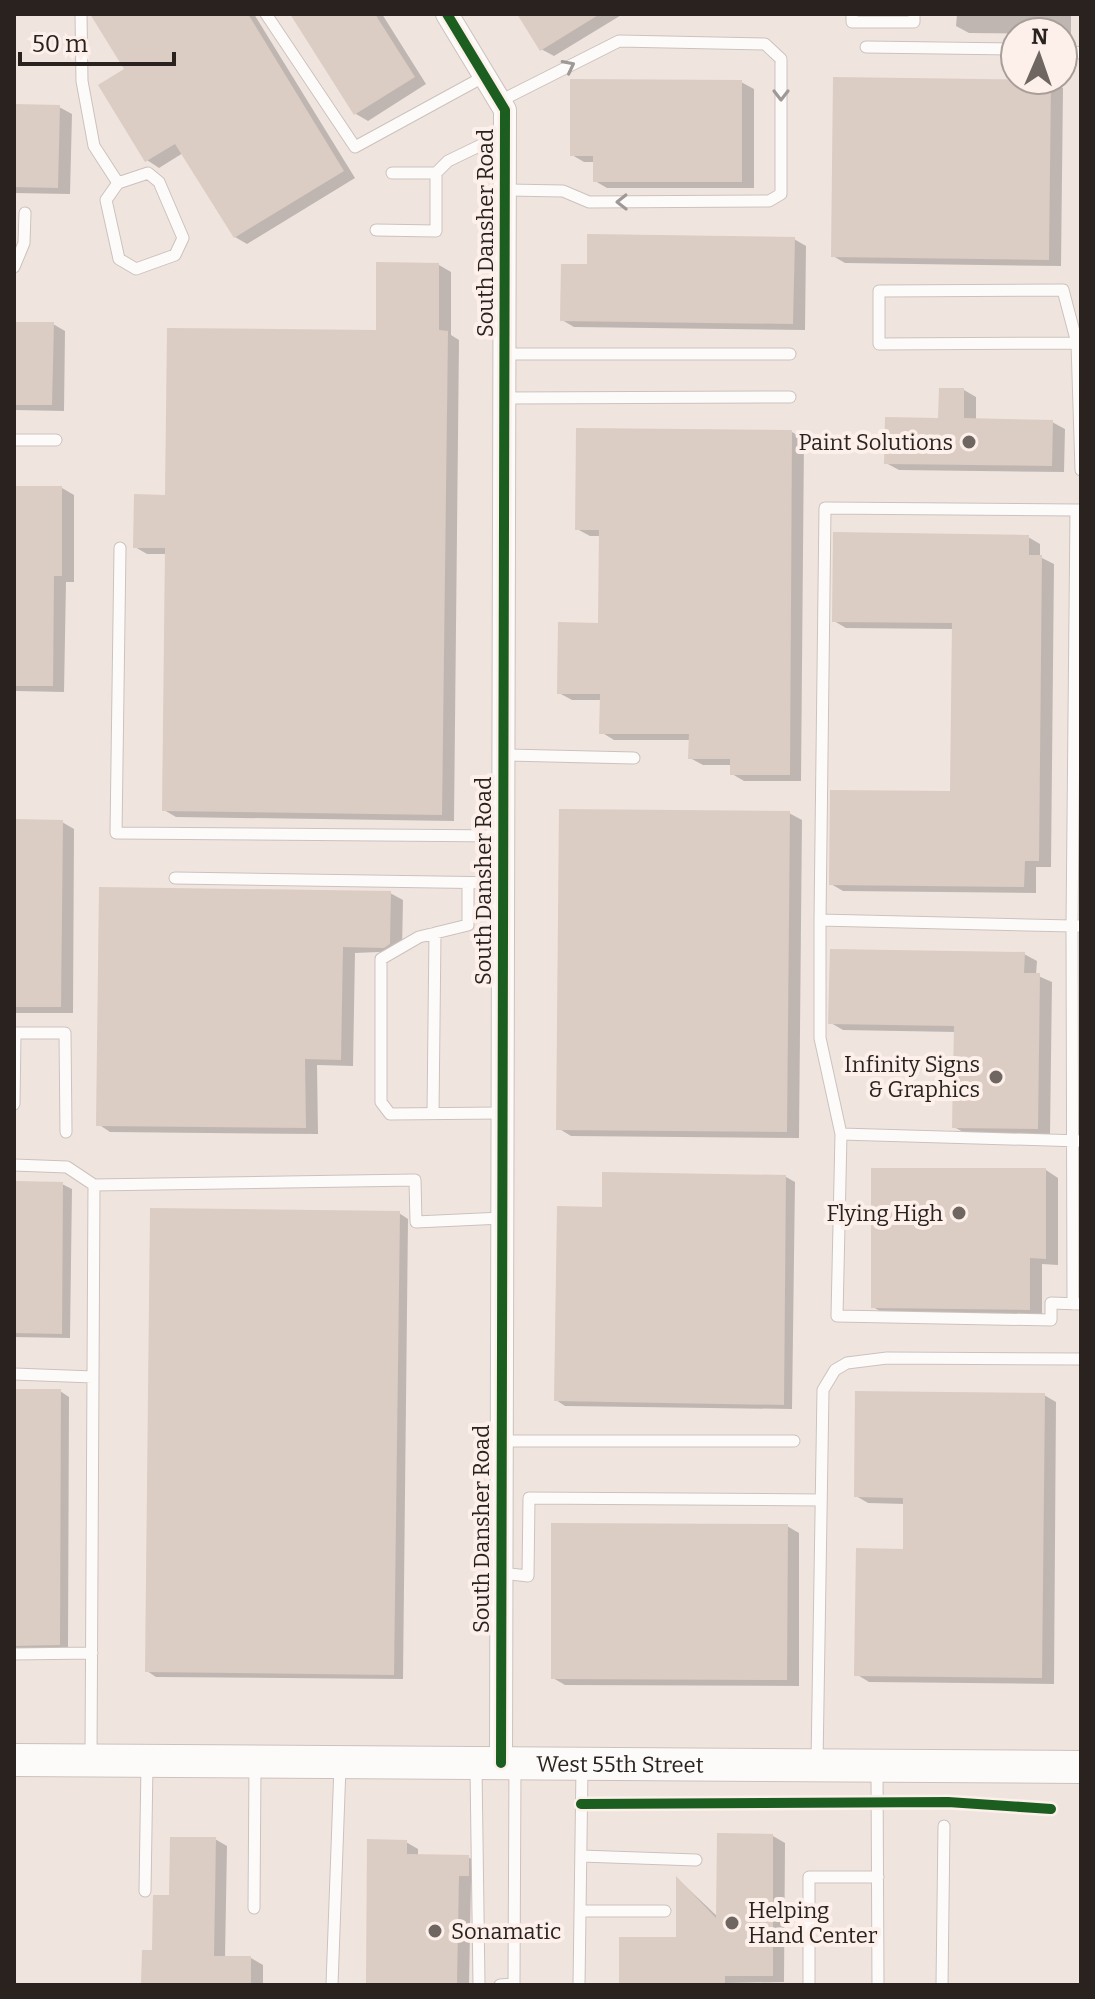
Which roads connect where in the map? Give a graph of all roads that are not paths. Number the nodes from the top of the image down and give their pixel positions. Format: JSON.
{"nodes":[{"id":1,"x":81,"y":14,"type":"edge"},
{"id":2,"x":266,"y":14,"type":"edge"},
{"id":3,"x":447,"y":14,"type":"edge"},
{"id":4,"x":852,"y":14,"type":"edge"},
{"id":5,"x":914,"y":14,"type":"edge"},
{"id":6,"x":866,"y":47,"type":"dead end"},
{"id":7,"x":999,"y":49,"type":"edge"},
{"id":8,"x":485,"y":76,"type":"junction"},
{"id":9,"x":500,"y":101,"type":"junction"},
{"id":10,"x":505,"y":134,"type":"junction"},
{"id":11,"x":392,"y":173,"type":"dead end"},
{"id":12,"x":436,"y":173,"type":"junction"},
{"id":13,"x":118,"y":183,"type":"junction"},
{"id":14,"x":505,"y":190,"type":"junction"},
{"id":15,"x":25,"y":213,"type":"dead end"},
{"id":16,"x":376,"y":230,"type":"dead end"},
{"id":17,"x":14,"y":267,"type":"edge"},
{"id":18,"x":1079,"y":344,"type":"edge"},
{"id":19,"x":504,"y":354,"type":"junction"},
{"id":20,"x":790,"y":354,"type":"dead end"},
{"id":21,"x":1080,"y":391,"type":"edge"},
{"id":22,"x":790,"y":397,"type":"dead end"},
{"id":23,"x":504,"y":398,"type":"junction"},
{"id":24,"x":14,"y":440,"type":"edge"},
{"id":25,"x":56,"y":440,"type":"dead end"},
{"id":26,"x":1081,"y":470,"type":"edge"},
{"id":27,"x":1079,"y":510,"type":"edge"},
{"id":28,"x":120,"y":548,"type":"dead end"},
{"id":29,"x":503,"y":755,"type":"junction"},
{"id":30,"x":634,"y":758,"type":"dead end"},
{"id":31,"x":503,"y":836,"type":"junction"},
{"id":32,"x":175,"y":878,"type":"dead end"},
{"id":33,"x":468,"y":883,"type":"junction"},
{"id":34,"x":503,"y":883,"type":"junction"},
{"id":35,"x":820,"y":920,"type":"junction"},
{"id":36,"x":1076,"y":926,"type":"edge"},
{"id":37,"x":435,"y":933,"type":"junction"},
{"id":38,"x":14,"y":1033,"type":"edge"},
{"id":39,"x":14,"y":1104,"type":"edge"},
{"id":40,"x":433,"y":1113,"type":"junction"},
{"id":41,"x":502,"y":1113,"type":"junction"},
{"id":42,"x":66,"y":1132,"type":"dead end"},
{"id":43,"x":841,"y":1134,"type":"junction"},
{"id":44,"x":1077,"y":1141,"type":"edge"},
{"id":45,"x":14,"y":1165,"type":"edge"},
{"id":46,"x":94,"y":1185,"type":"junction"},
{"id":47,"x":502,"y":1218,"type":"junction"},
{"id":48,"x":1077,"y":1304,"type":"edge"},
{"id":49,"x":1081,"y":1359,"type":"edge"},
{"id":50,"x":14,"y":1374,"type":"edge"},
{"id":51,"x":93,"y":1377,"type":"junction"},
{"id":52,"x":501,"y":1441,"type":"junction"},
{"id":53,"x":794,"y":1441,"type":"dead end"},
{"id":54,"x":821,"y":1500,"type":"junction"},
{"id":55,"x":501,"y":1573,"type":"junction"},
{"id":56,"x":92,"y":1653,"type":"junction"},
{"id":57,"x":14,"y":1654,"type":"edge"},
{"id":58,"x":14,"y":1760,"type":"edge"},
{"id":59,"x":91,"y":1761,"type":"junction"},
{"id":60,"x":147,"y":1761,"type":"junction"},
{"id":61,"x":256,"y":1762,"type":"junction"},
{"id":62,"x":340,"y":1762,"type":"junction"},
{"id":63,"x":497,"y":1763,"type":"junction"},
{"id":64,"x":582,"y":1764,"type":"junction"},
{"id":65,"x":817,"y":1765,"type":"junction"},
{"id":66,"x":877,"y":1765,"type":"junction"},
{"id":67,"x":1081,"y":1767,"type":"edge"},
{"id":68,"x":944,"y":1826,"type":"dead end"},
{"id":69,"x":581,"y":1856,"type":"junction"},
{"id":70,"x":696,"y":1860,"type":"dead end"},
{"id":71,"x":878,"y":1877,"type":"junction"},
{"id":72,"x":145,"y":1891,"type":"dead end"},
{"id":73,"x":254,"y":1908,"type":"dead end"},
{"id":74,"x":580,"y":1911,"type":"junction"},
{"id":75,"x":665,"y":1911,"type":"dead end"},
{"id":76,"x":332,"y":1985,"type":"edge"},
{"id":77,"x":479,"y":1985,"type":"edge"},
{"id":78,"x":500,"y":1985,"type":"edge"},
{"id":79,"x":579,"y":1985,"type":"edge"},
{"id":80,"x":809,"y":1985,"type":"edge"},
{"id":81,"x":878,"y":1985,"type":"edge"},
{"id":82,"x":942,"y":1985,"type":"edge"}],
"edges":[{"from":1,"to":13,"type":"lane"},
{"from":2,"to":8,"type":"lane"},
{"from":3,"to":8,"type":"street","name":"South Dansher Road"},
{"from":4,"to":5,"type":"lane"},
{"from":6,"to":7,"type":"lane"},
{"from":8,"to":9,"type":"street","name":"South Dansher Road"},
{"from":9,"to":10,"type":"street","name":"South Dansher Road"},
{"from":9,"to":14,"type":"lane","one_way":true},
{"from":10,"to":12,"type":"lane"},
{"from":10,"to":14,"type":"street","name":"South Dansher Road"},
{"from":11,"to":12,"type":"lane"},
{"from":12,"to":16,"type":"lane"},
{"from":13,"to":13,"type":"lane"},
{"from":14,"to":19,"type":"street","name":"South Dansher Road"},
{"from":15,"to":17,"type":"lane"},
{"from":18,"to":18,"type":"lane"},
{"from":18,"to":21,"type":"lane"},
{"from":19,"to":20,"type":"lane"},
{"from":19,"to":23,"type":"street","name":"South Dansher Road"},
{"from":21,"to":26,"type":"lane"},
{"from":22,"to":23,"type":"lane"},
{"from":23,"to":29,"type":"street","name":"South Dansher Road"},
{"from":24,"to":25,"type":"lane"},
{"from":27,"to":35,"type":"lane"},
{"from":27,"to":36,"type":"lane"},
{"from":28,"to":31,"type":"lane"},
{"from":29,"to":30,"type":"lane"},
{"from":29,"to":31,"type":"street","name":"South Dansher Road"},
{"from":31,"to":34,"type":"street","name":"South Dansher Road"},
{"from":32,"to":33,"type":"lane"},
{"from":33,"to":34,"type":"lane"},
{"from":33,"to":37,"type":"lane"},
{"from":34,"to":41,"type":"street","name":"South Dansher Road"},
{"from":35,"to":36,"type":"lane"},
{"from":35,"to":43,"type":"lane"},
{"from":36,"to":44,"type":"lane"},
{"from":37,"to":40,"type":"lane"},
{"from":37,"to":40,"type":"lane"},
{"from":38,"to":39,"type":"lane"},
{"from":38,"to":42,"type":"lane"},
{"from":40,"to":41,"type":"lane"},
{"from":41,"to":47,"type":"street","name":"South Dansher Road"},
{"from":43,"to":44,"type":"lane"},
{"from":43,"to":48,"type":"lane"},
{"from":44,"to":48,"type":"lane"},
{"from":45,"to":46,"type":"lane"},
{"from":46,"to":47,"type":"lane"},
{"from":46,"to":51,"type":"lane"},
{"from":47,"to":52,"type":"street","name":"South Dansher Road"},
{"from":49,"to":54,"type":"lane"},
{"from":50,"to":51,"type":"lane"},
{"from":51,"to":56,"type":"lane"},
{"from":52,"to":53,"type":"lane"},
{"from":52,"to":55,"type":"street","name":"South Dansher Road"},
{"from":54,"to":55,"type":"lane"},
{"from":54,"to":65,"type":"lane"},
{"from":55,"to":63,"type":"street","name":"South Dansher Road"},
{"from":56,"to":57,"type":"lane"},
{"from":56,"to":59,"type":"lane"},
{"from":58,"to":59,"type":"main road","name":"West 55th Street"},
{"from":59,"to":60,"type":"main road","name":"West 55th Street"},
{"from":60,"to":61,"type":"main road","name":"West 55th Street"},
{"from":60,"to":72,"type":"lane"},
{"from":61,"to":62,"type":"main road","name":"West 55th Street"},
{"from":61,"to":73,"type":"lane"},
{"from":62,"to":63,"type":"main road","name":"West 55th Street"},
{"from":62,"to":76,"type":"lane"},
{"from":63,"to":64,"type":"main road","name":"West 55th Street"},
{"from":63,"to":77,"type":"lane"},
{"from":63,"to":78,"type":"lane"},
{"from":64,"to":65,"type":"main road","name":"West 55th Street"},
{"from":64,"to":69,"type":"lane"},
{"from":65,"to":66,"type":"main road","name":"West 55th Street"},
{"from":66,"to":67,"type":"main road","name":"West 55th Street"},
{"from":66,"to":71,"type":"lane"},
{"from":68,"to":82,"type":"lane"},
{"from":69,"to":70,"type":"lane"},
{"from":69,"to":74,"type":"lane"},
{"from":71,"to":80,"type":"lane"},
{"from":71,"to":81,"type":"lane"},
{"from":74,"to":75,"type":"lane"},
{"from":74,"to":79,"type":"lane"}]}
